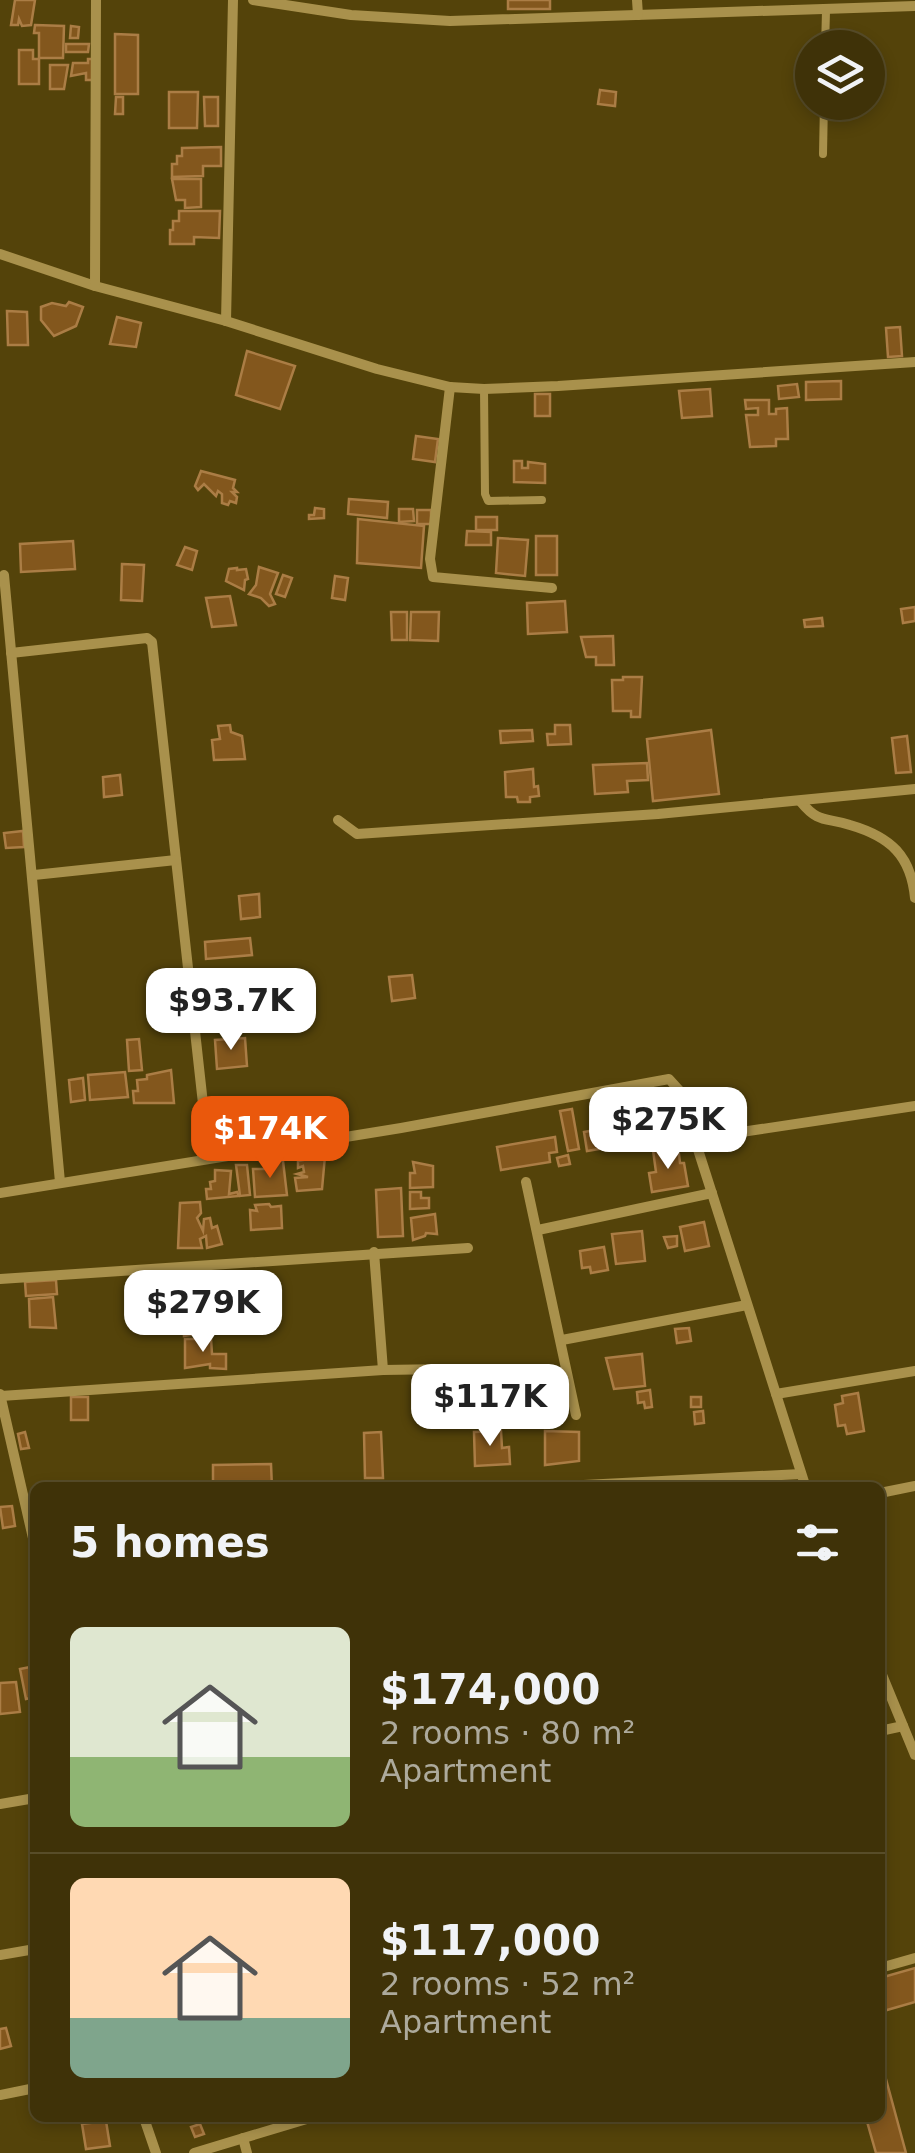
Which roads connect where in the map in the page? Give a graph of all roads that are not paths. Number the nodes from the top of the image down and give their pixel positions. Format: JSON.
{"nodes":[{"id":1,"x":96,"y":0,"type":"edge"},
{"id":2,"x":233,"y":0,"type":"edge"},
{"id":3,"x":253,"y":0,"type":"edge"},
{"id":4,"x":637,"y":0,"type":"edge"},
{"id":5,"x":799,"y":6,"type":"edge"},
{"id":6,"x":915,"y":6,"type":"edge"},
{"id":7,"x":826,"y":11,"type":"junction"},
{"id":8,"x":638,"y":15,"type":"junction"},
{"id":9,"x":825,"y":30,"type":"edge"},
{"id":10,"x":824,"y":120,"type":"edge"},
{"id":11,"x":823,"y":154,"type":"dead end"},
{"id":12,"x":0,"y":254,"type":"edge"},
{"id":13,"x":95,"y":286,"type":"junction"},
{"id":14,"x":226,"y":321,"type":"junction"},
{"id":15,"x":915,"y":362,"type":"edge"},
{"id":16,"x":450,"y":387,"type":"junction"},
{"id":17,"x":484,"y":389,"type":"junction"},
{"id":18,"x":542,"y":500,"type":"dead end"},
{"id":19,"x":4,"y":575,"type":"dead end"},
{"id":20,"x":552,"y":588,"type":"dead end"},
{"id":21,"x":5,"y":632,"type":"edge"},
{"id":22,"x":10,"y":653,"type":"junction"},
{"id":23,"x":915,"y":790,"type":"edge"},
{"id":24,"x":801,"y":802,"type":"junction"},
{"id":25,"x":338,"y":820,"type":"dead end"},
{"id":26,"x":176,"y":860,"type":"junction"},
{"id":27,"x":34,"y":874,"type":"junction"},
{"id":28,"x":915,"y":898,"type":"edge"},
{"id":29,"x":915,"y":1106,"type":"edge"},
{"id":30,"x":695,"y":1139,"type":"junction"},
{"id":31,"x":209,"y":1158,"type":"junction"},
{"id":32,"x":60,"y":1182,"type":"junction"},
{"id":33,"x":526,"y":1182,"type":"dead end"},
{"id":34,"x":0,"y":1193,"type":"edge"},
{"id":35,"x":712,"y":1193,"type":"junction"},
{"id":36,"x":538,"y":1230,"type":"junction"},
{"id":37,"x":468,"y":1248,"type":"dead end"},
{"id":38,"x":374,"y":1252,"type":"junction"},
{"id":39,"x":0,"y":1279,"type":"edge"},
{"id":40,"x":748,"y":1305,"type":"junction"},
{"id":41,"x":562,"y":1340,"type":"junction"},
{"id":42,"x":446,"y":1369,"type":"dead end"},
{"id":43,"x":383,"y":1370,"type":"junction"},
{"id":44,"x":915,"y":1371,"type":"edge"},
{"id":45,"x":0,"y":1394,"type":"edge"},
{"id":46,"x":776,"y":1394,"type":"junction"},
{"id":47,"x":576,"y":1416,"type":"dead end"},
{"id":48,"x":14,"y":1465,"type":"junction"},
{"id":49,"x":0,"y":1468,"type":"edge"},
{"id":50,"x":802,"y":1474,"type":"junction"},
{"id":51,"x":644,"y":1482,"type":"edge"},
{"id":52,"x":804,"y":1482,"type":"edge"},
{"id":53,"x":915,"y":1486,"type":"edge"},
{"id":54,"x":885,"y":1491,"type":"edge"},
{"id":55,"x":30,"y":1527,"type":"edge"},
{"id":56,"x":885,"y":1682,"type":"edge"},
{"id":57,"x":903,"y":1726,"type":"junction"},
{"id":58,"x":885,"y":1730,"type":"edge"},
{"id":59,"x":915,"y":1755,"type":"edge"},
{"id":60,"x":30,"y":1799,"type":"edge"},
{"id":61,"x":0,"y":1804,"type":"edge"},
{"id":62,"x":30,"y":1950,"type":"edge"},
{"id":63,"x":0,"y":1955,"type":"edge"},
{"id":64,"x":915,"y":1958,"type":"edge"},
{"id":65,"x":885,"y":1967,"type":"edge"},
{"id":66,"x":30,"y":2089,"type":"edge"},
{"id":67,"x":0,"y":2095,"type":"edge"},
{"id":68,"x":145,"y":2122,"type":"edge"},
{"id":69,"x":297,"y":2122,"type":"edge"},
{"id":70,"x":243,"y":2138,"type":"junction"},
{"id":71,"x":156,"y":2153,"type":"edge"},
{"id":72,"x":194,"y":2153,"type":"edge"},
{"id":73,"x":248,"y":2153,"type":"edge"}],
"edges":[{"from":1,"to":13,"type":"street"},
{"from":2,"to":14,"type":"street"},
{"from":3,"to":8,"type":"street"},
{"from":4,"to":8,"type":"street"},
{"from":5,"to":7,"type":"street"},
{"from":5,"to":8,"type":"street"},
{"from":6,"to":7,"type":"street"},
{"from":7,"to":9,"type":"lane"},
{"from":10,"to":11,"type":"lane"},
{"from":12,"to":13,"type":"street"},
{"from":13,"to":14,"type":"street"},
{"from":14,"to":16,"type":"street"},
{"from":15,"to":17,"type":"street"},
{"from":16,"to":17,"type":"street"},
{"from":16,"to":20,"type":"street"},
{"from":17,"to":18,"type":"lane"},
{"from":19,"to":21,"type":"street"},
{"from":21,"to":22,"type":"street"},
{"from":22,"to":26,"type":"street"},
{"from":22,"to":27,"type":"street"},
{"from":23,"to":24,"type":"street"},
{"from":24,"to":25,"type":"street"},
{"from":24,"to":28,"type":"street"},
{"from":26,"to":27,"type":"street"},
{"from":26,"to":31,"type":"street"},
{"from":27,"to":32,"type":"street"},
{"from":29,"to":30,"type":"street"},
{"from":30,"to":31,"type":"street"},
{"from":30,"to":35,"type":"street"},
{"from":31,"to":32,"type":"street"},
{"from":32,"to":34,"type":"street"},
{"from":33,"to":36,"type":"street"},
{"from":35,"to":36,"type":"street"},
{"from":35,"to":40,"type":"street"},
{"from":36,"to":41,"type":"street"},
{"from":37,"to":38,"type":"street"},
{"from":38,"to":39,"type":"street"},
{"from":38,"to":43,"type":"street"},
{"from":40,"to":41,"type":"street"},
{"from":40,"to":46,"type":"street"},
{"from":41,"to":47,"type":"street"},
{"from":42,"to":43,"type":"street"},
{"from":43,"to":45,"type":"street"},
{"from":44,"to":46,"type":"street"},
{"from":45,"to":48,"type":"street"},
{"from":46,"to":50,"type":"street"},
{"from":48,"to":49,"type":"street"},
{"from":48,"to":55,"type":"street"},
{"from":50,"to":51,"type":"street"},
{"from":50,"to":52,"type":"street"},
{"from":53,"to":54,"type":"street"},
{"from":56,"to":57,"type":"street"},
{"from":57,"to":58,"type":"street"},
{"from":57,"to":59,"type":"street"},
{"from":60,"to":61,"type":"street"},
{"from":62,"to":63,"type":"street"},
{"from":64,"to":65,"type":"street"},
{"from":66,"to":67,"type":"street"},
{"from":68,"to":71,"type":"street"},
{"from":69,"to":70,"type":"street"},
{"from":70,"to":72,"type":"street"},
{"from":70,"to":73,"type":"street"}]}
